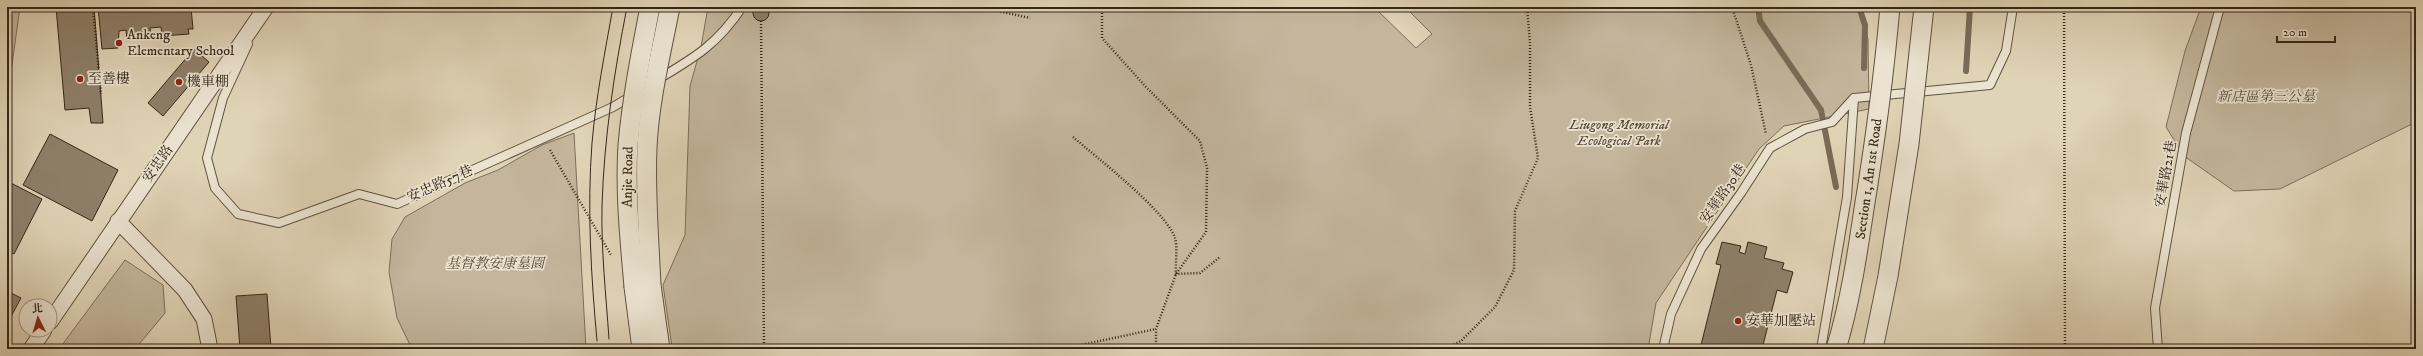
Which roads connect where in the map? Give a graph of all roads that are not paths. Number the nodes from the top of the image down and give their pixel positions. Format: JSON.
{"nodes":[{"id":1,"x":266,"y":7,"type":"edge"},
{"id":2,"x":650,"y":7,"type":"edge"},
{"id":3,"x":670,"y":7,"type":"edge"},
{"id":4,"x":742,"y":7,"type":"edge"},
{"id":5,"x":1890,"y":7,"type":"edge"},
{"id":6,"x":1924,"y":7,"type":"edge"},
{"id":7,"x":2013,"y":7,"type":"edge"},
{"id":8,"x":2220,"y":7,"type":"edge"},
{"id":9,"x":258,"y":21,"type":"junction"},
{"id":10,"x":1854,"y":98,"type":"junction"},
{"id":11,"x":118,"y":221,"type":"junction"},
{"id":12,"x":643,"y":286,"type":"junction"},
{"id":13,"x":58,"y":310,"type":"edge"},
{"id":14,"x":39,"y":338,"type":"edge"},
{"id":15,"x":31,"y":349,"type":"edge"},
{"id":16,"x":210,"y":349,"type":"edge"},
{"id":17,"x":642,"y":349,"type":"edge"},
{"id":18,"x":660,"y":349,"type":"edge"},
{"id":19,"x":1663,"y":349,"type":"edge"},
{"id":20,"x":1821,"y":349,"type":"edge"},
{"id":21,"x":1836,"y":349,"type":"edge"},
{"id":22,"x":1872,"y":349,"type":"edge"},
{"id":23,"x":2158,"y":349,"type":"edge"}],
"edges":[{"from":1,"to":9,"type":"street","name":"安忠路"},
{"from":2,"to":12,"type":"street","name":"Anjie Road","bridge":true},
{"from":3,"to":12,"type":"street","name":"Anjie Road","bridge":true},
{"from":4,"to":9,"type":"lane","name":"安忠路57巷"},
{"from":5,"to":21,"type":"street","name":"Section 1, An 1st Road","bridge":true},
{"from":6,"to":22,"type":"street","bridge":true},
{"from":7,"to":10,"type":"lane"},
{"from":8,"to":23,"type":"lane","name":"安華路21巷"},
{"from":9,"to":11,"type":"street","name":"安忠路"},
{"from":10,"to":19,"type":"lane","name":"安華路30巷"},
{"from":10,"to":20,"type":"lane"},
{"from":11,"to":13,"type":"street","name":"安忠路"},
{"from":11,"to":16,"type":"street"},
{"from":12,"to":17,"type":"street","name":"Anjie Road"},
{"from":12,"to":18,"type":"street","name":"Anjie Road"},
{"from":14,"to":15,"type":"street"}]}
